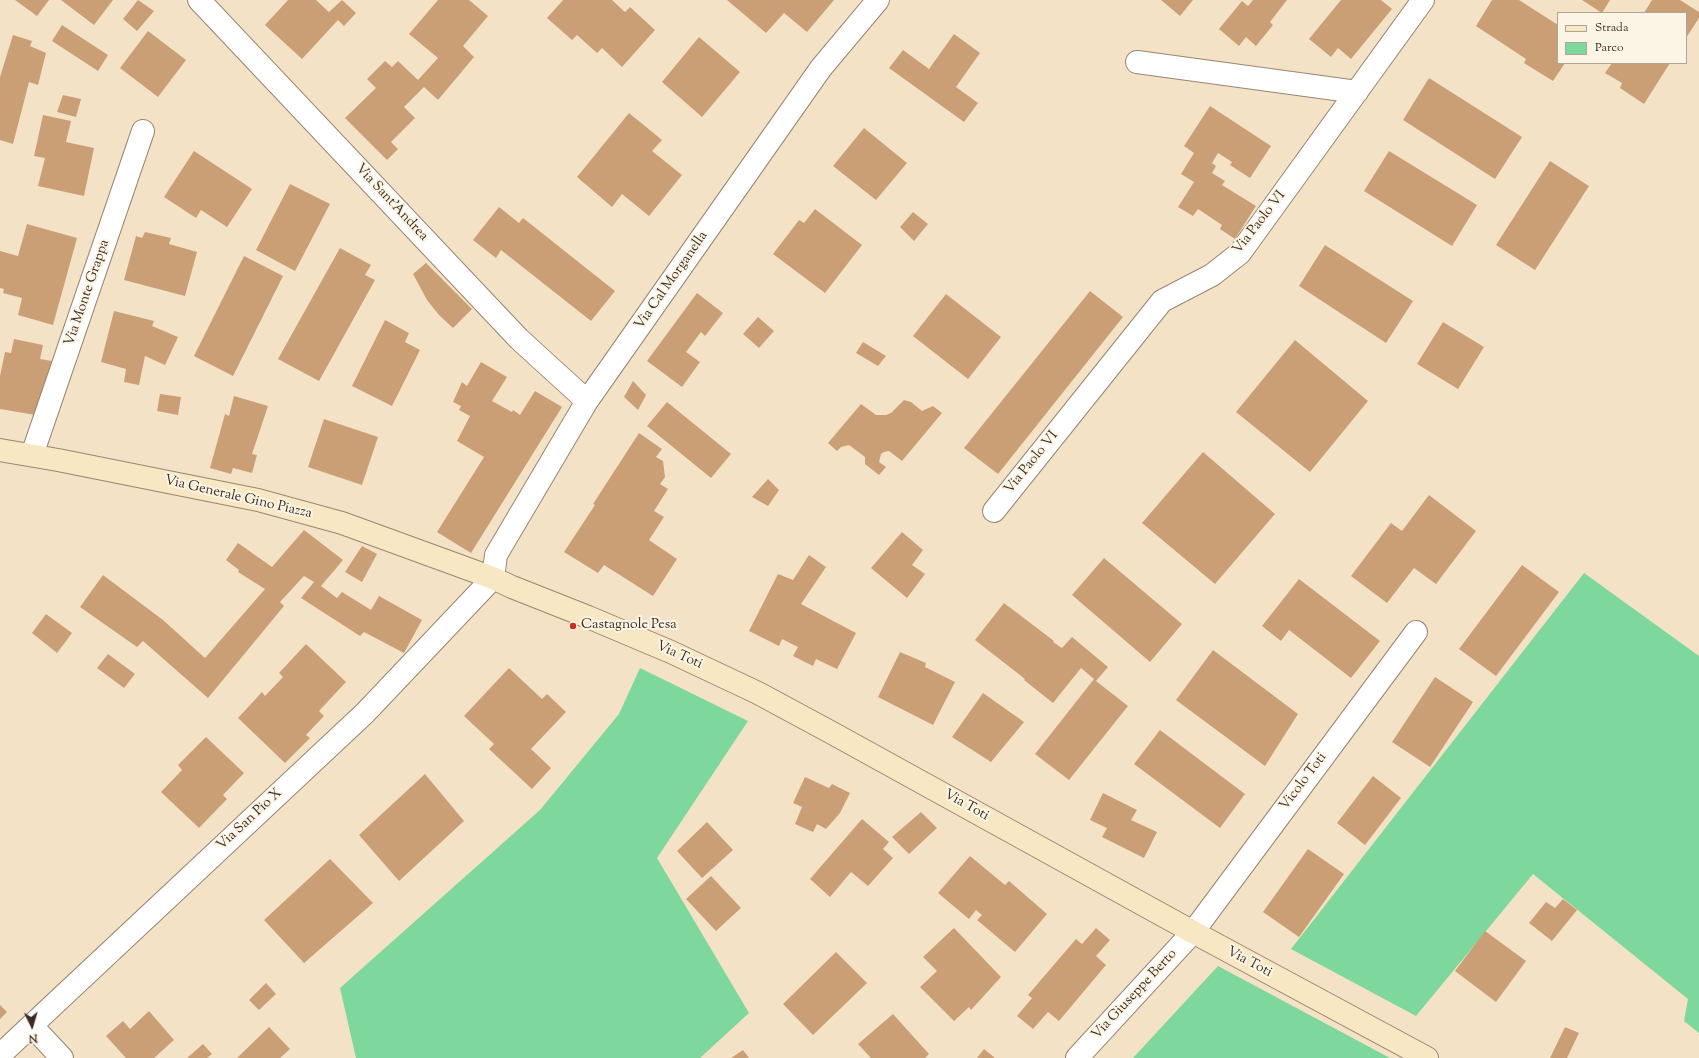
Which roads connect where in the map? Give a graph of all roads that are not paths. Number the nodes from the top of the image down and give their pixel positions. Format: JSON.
{"nodes":[{"id":1,"x":200,"y":0,"type":"edge"},
{"id":2,"x":878,"y":0,"type":"edge"},
{"id":3,"x":1423,"y":0,"type":"edge"},
{"id":4,"x":1137,"y":62,"type":"dead end"},
{"id":5,"x":1357,"y":92,"type":"junction"},
{"id":6,"x":143,"y":131,"type":"dead end"},
{"id":7,"x":587,"y":402,"type":"junction"},
{"id":8,"x":0,"y":450,"type":"edge"},
{"id":9,"x":32,"y":456,"type":"junction"},
{"id":10,"x":994,"y":511,"type":"dead end"},
{"id":11,"x":493,"y":578,"type":"junction"},
{"id":12,"x":1416,"y":632,"type":"dead end"},
{"id":13,"x":1193,"y":932,"type":"junction"},
{"id":14,"x":32,"y":1026,"type":"junction"},
{"id":15,"x":0,"y":1055,"type":"edge"},
{"id":16,"x":62,"y":1058,"type":"edge"},
{"id":17,"x":1077,"y":1058,"type":"edge"},
{"id":18,"x":1427,"y":1058,"type":"edge"}],
"edges":[{"from":1,"to":7,"type":"street","name":"Via Sant'Andrea"},
{"from":2,"to":7,"type":"street","name":"Via Cal Morganella"},
{"from":3,"to":5,"type":"street","name":"Via Paolo VI"},
{"from":4,"to":5,"type":"street"},
{"from":5,"to":10,"type":"street","name":"Via Paolo VI"},
{"from":6,"to":9,"type":"street","name":"Via Monte Grappa"},
{"from":7,"to":11,"type":"street","name":"Via Cal Morganella"},
{"from":8,"to":9,"type":"main road","name":"Via Generale Gino Piazza"},
{"from":9,"to":11,"type":"main road","name":"Via Generale Gino Piazza"},
{"from":11,"to":13,"type":"main road","name":"Via Toti"},
{"from":11,"to":14,"type":"street","name":"Via San Pio X"},
{"from":12,"to":13,"type":"street","name":"Vicolo Toti"},
{"from":13,"to":17,"type":"street","name":"Via Giuseppe Berto"},
{"from":13,"to":18,"type":"main road","name":"Via Toti"},
{"from":14,"to":15,"type":"street","name":"Via San Pio X"},
{"from":14,"to":16,"type":"street"}]}
